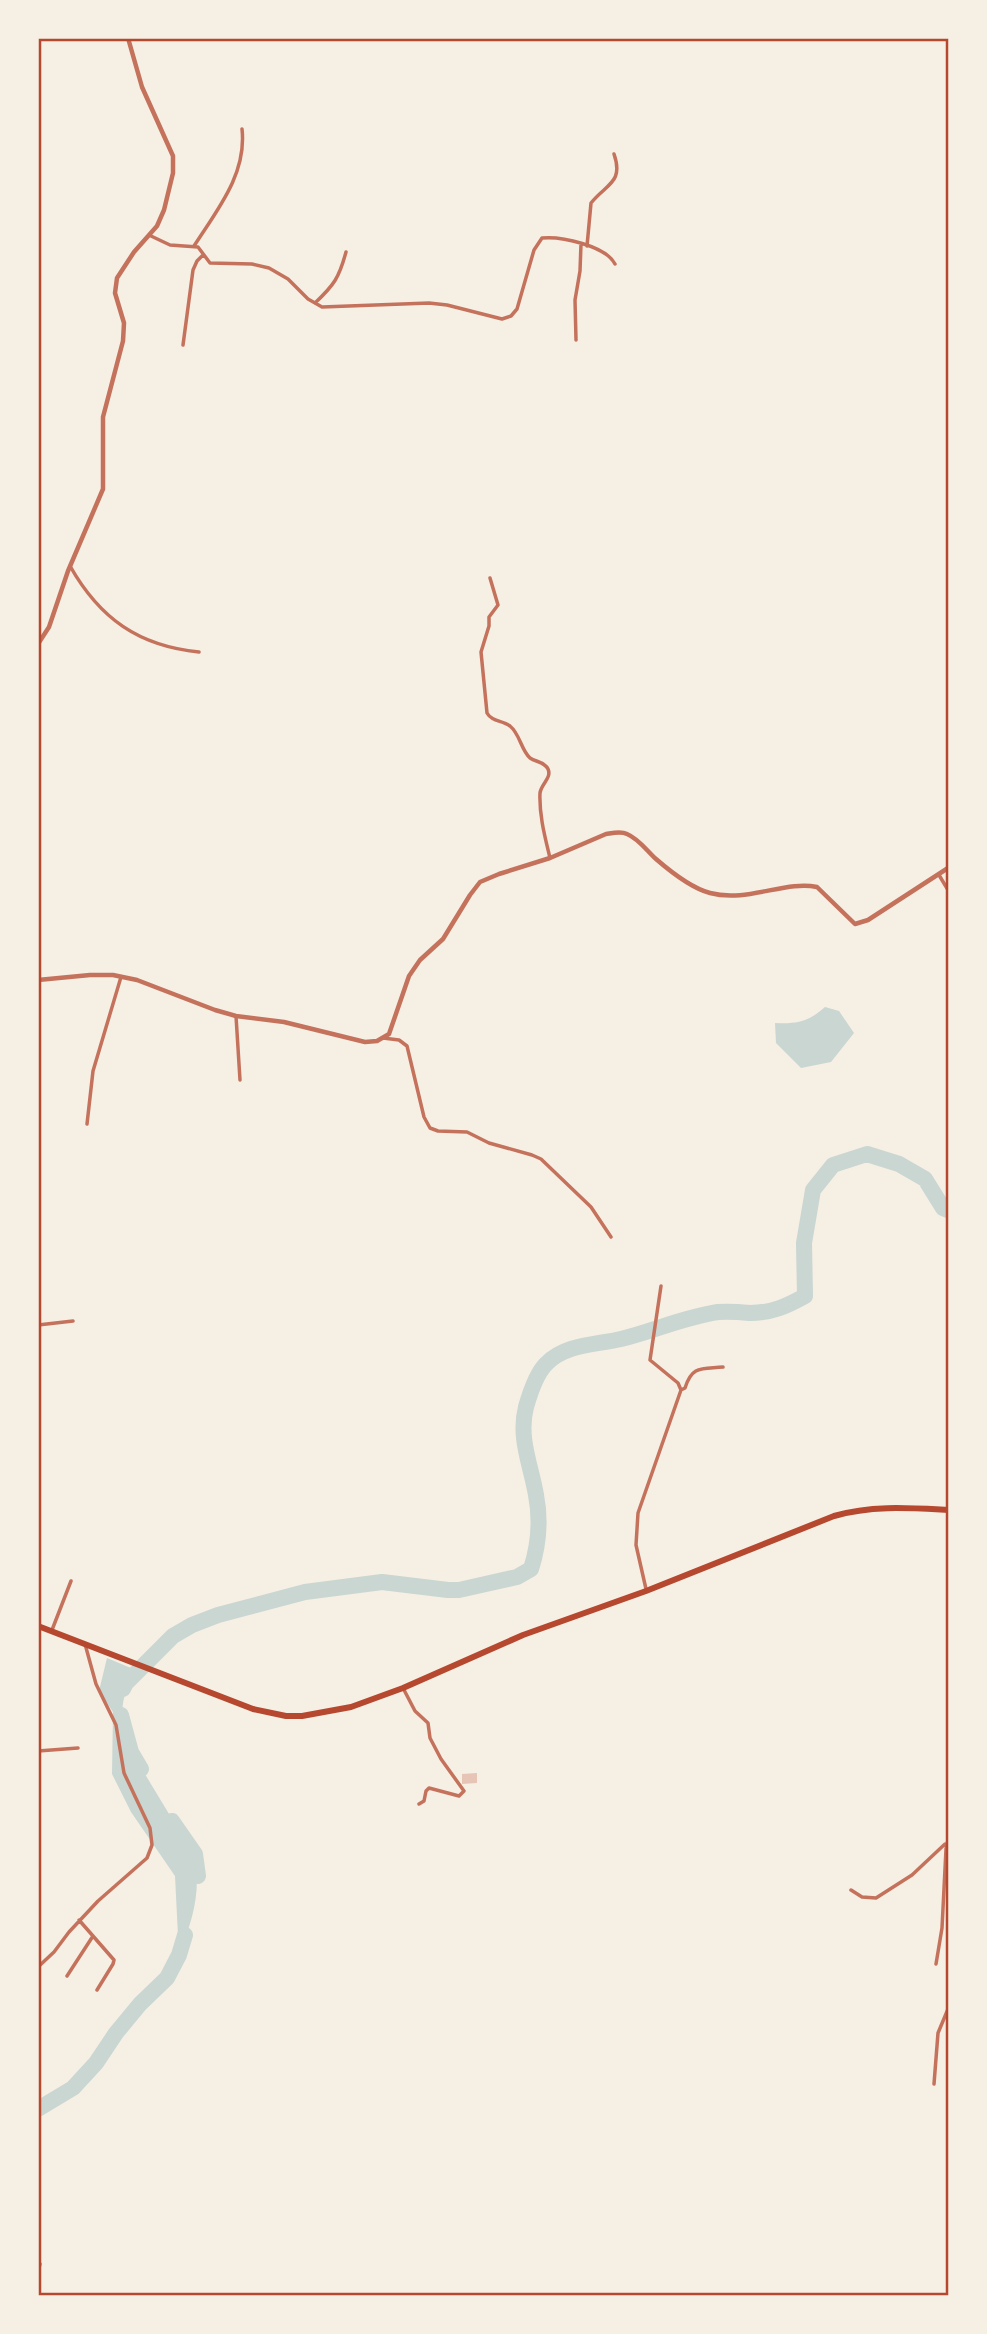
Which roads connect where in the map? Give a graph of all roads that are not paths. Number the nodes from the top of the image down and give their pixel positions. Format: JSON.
{"nodes":[{"id":1,"x":128,"y":38,"type":"edge"},
{"id":2,"x":242,"y":129,"type":"dead end"},
{"id":3,"x":614,"y":154,"type":"dead end"},
{"id":4,"x":151,"y":236,"type":"junction"},
{"id":5,"x":581,"y":244,"type":"junction"},
{"id":6,"x":194,"y":246,"type":"junction"},
{"id":7,"x":587,"y":246,"type":"junction"},
{"id":8,"x":346,"y":253,"type":"dead end"},
{"id":9,"x":203,"y":254,"type":"junction"},
{"id":10,"x":615,"y":264,"type":"dead end"},
{"id":11,"x":315,"y":303,"type":"junction"},
{"id":12,"x":576,"y":340,"type":"dead end"},
{"id":13,"x":183,"y":345,"type":"dead end"},
{"id":14,"x":71,"y":566,"type":"junction"},
{"id":15,"x":490,"y":578,"type":"dead end"},
{"id":16,"x":38,"y":644,"type":"edge"},
{"id":17,"x":199,"y":652,"type":"dead end"},
{"id":18,"x":550,"y":858,"type":"junction"},
{"id":19,"x":948,"y":868,"type":"edge"},
{"id":20,"x":939,"y":875,"type":"junction"},
{"id":21,"x":948,"y":890,"type":"edge"},
{"id":22,"x":121,"y":977,"type":"junction"},
{"id":23,"x":38,"y":980,"type":"edge"},
{"id":24,"x":236,"y":1016,"type":"junction"},
{"id":25,"x":383,"y":1038,"type":"junction"},
{"id":26,"x":240,"y":1080,"type":"dead end"},
{"id":27,"x":87,"y":1124,"type":"dead end"},
{"id":28,"x":611,"y":1237,"type":"dead end"},
{"id":29,"x":661,"y":1286,"type":"dead end"},
{"id":30,"x":73,"y":1321,"type":"dead end"},
{"id":31,"x":38,"y":1325,"type":"edge"},
{"id":32,"x":723,"y":1367,"type":"dead end"},
{"id":33,"x":681,"y":1390,"type":"junction"},
{"id":34,"x":948,"y":1510,"type":"edge"},
{"id":35,"x":71,"y":1581,"type":"dead end"},
{"id":36,"x":646,"y":1591,"type":"junction"},
{"id":37,"x":38,"y":1626,"type":"edge"},
{"id":38,"x":52,"y":1630,"type":"junction"},
{"id":39,"x":85,"y":1642,"type":"junction"},
{"id":40,"x":403,"y":1688,"type":"junction"},
{"id":41,"x":78,"y":1748,"type":"dead end"},
{"id":42,"x":38,"y":1751,"type":"edge"},
{"id":43,"x":419,"y":1804,"type":"dead end"},
{"id":44,"x":948,"y":1841,"type":"edge"},
{"id":45,"x":851,"y":1890,"type":"dead end"},
{"id":46,"x":79,"y":1920,"type":"junction"},
{"id":47,"x":93,"y":1936,"type":"junction"},
{"id":48,"x":936,"y":1964,"type":"dead end"},
{"id":49,"x":38,"y":1967,"type":"edge"},
{"id":50,"x":66,"y":1976,"type":"dead end"},
{"id":51,"x":97,"y":1990,"type":"dead end"},
{"id":52,"x":948,"y":2010,"type":"edge"},
{"id":53,"x":934,"y":2084,"type":"dead end"},
{"id":54,"x":40,"y":2264,"type":"dead end"},
{"id":55,"x":38,"y":2272,"type":"edge"}],
"edges":[{"from":1,"to":4,"type":"street"},
{"from":2,"to":6,"type":"street"},
{"from":3,"to":7,"type":"street"},
{"from":4,"to":6,"type":"street"},
{"from":4,"to":14,"type":"street"},
{"from":5,"to":7,"type":"street"},
{"from":5,"to":11,"type":"street"},
{"from":5,"to":12,"type":"street"},
{"from":6,"to":9,"type":"street"},
{"from":7,"to":10,"type":"street"},
{"from":8,"to":11,"type":"street"},
{"from":9,"to":11,"type":"street"},
{"from":9,"to":13,"type":"street"},
{"from":14,"to":16,"type":"street"},
{"from":14,"to":17,"type":"street"},
{"from":15,"to":18,"type":"street"},
{"from":18,"to":20,"type":"street"},
{"from":18,"to":25,"type":"street"},
{"from":19,"to":20,"type":"street"},
{"from":20,"to":21,"type":"street"},
{"from":22,"to":23,"type":"street"},
{"from":22,"to":24,"type":"street"},
{"from":22,"to":27,"type":"street"},
{"from":24,"to":25,"type":"street"},
{"from":24,"to":26,"type":"street"},
{"from":25,"to":28,"type":"street"},
{"from":29,"to":33,"type":"street"},
{"from":30,"to":31,"type":"street"},
{"from":32,"to":33,"type":"street"},
{"from":33,"to":36,"type":"street"},
{"from":34,"to":36,"type":"main road"},
{"from":35,"to":38,"type":"street"},
{"from":36,"to":40,"type":"main road"},
{"from":37,"to":38,"type":"main road"},
{"from":38,"to":39,"type":"main road"},
{"from":39,"to":40,"type":"main road"},
{"from":39,"to":46,"type":"street"},
{"from":40,"to":43,"type":"street"},
{"from":41,"to":42,"type":"street"},
{"from":44,"to":45,"type":"street"},
{"from":44,"to":48,"type":"street"},
{"from":46,"to":47,"type":"street"},
{"from":46,"to":49,"type":"street"},
{"from":47,"to":50,"type":"street"},
{"from":47,"to":51,"type":"street"},
{"from":52,"to":53,"type":"street"},
{"from":54,"to":55,"type":"street"}]}
